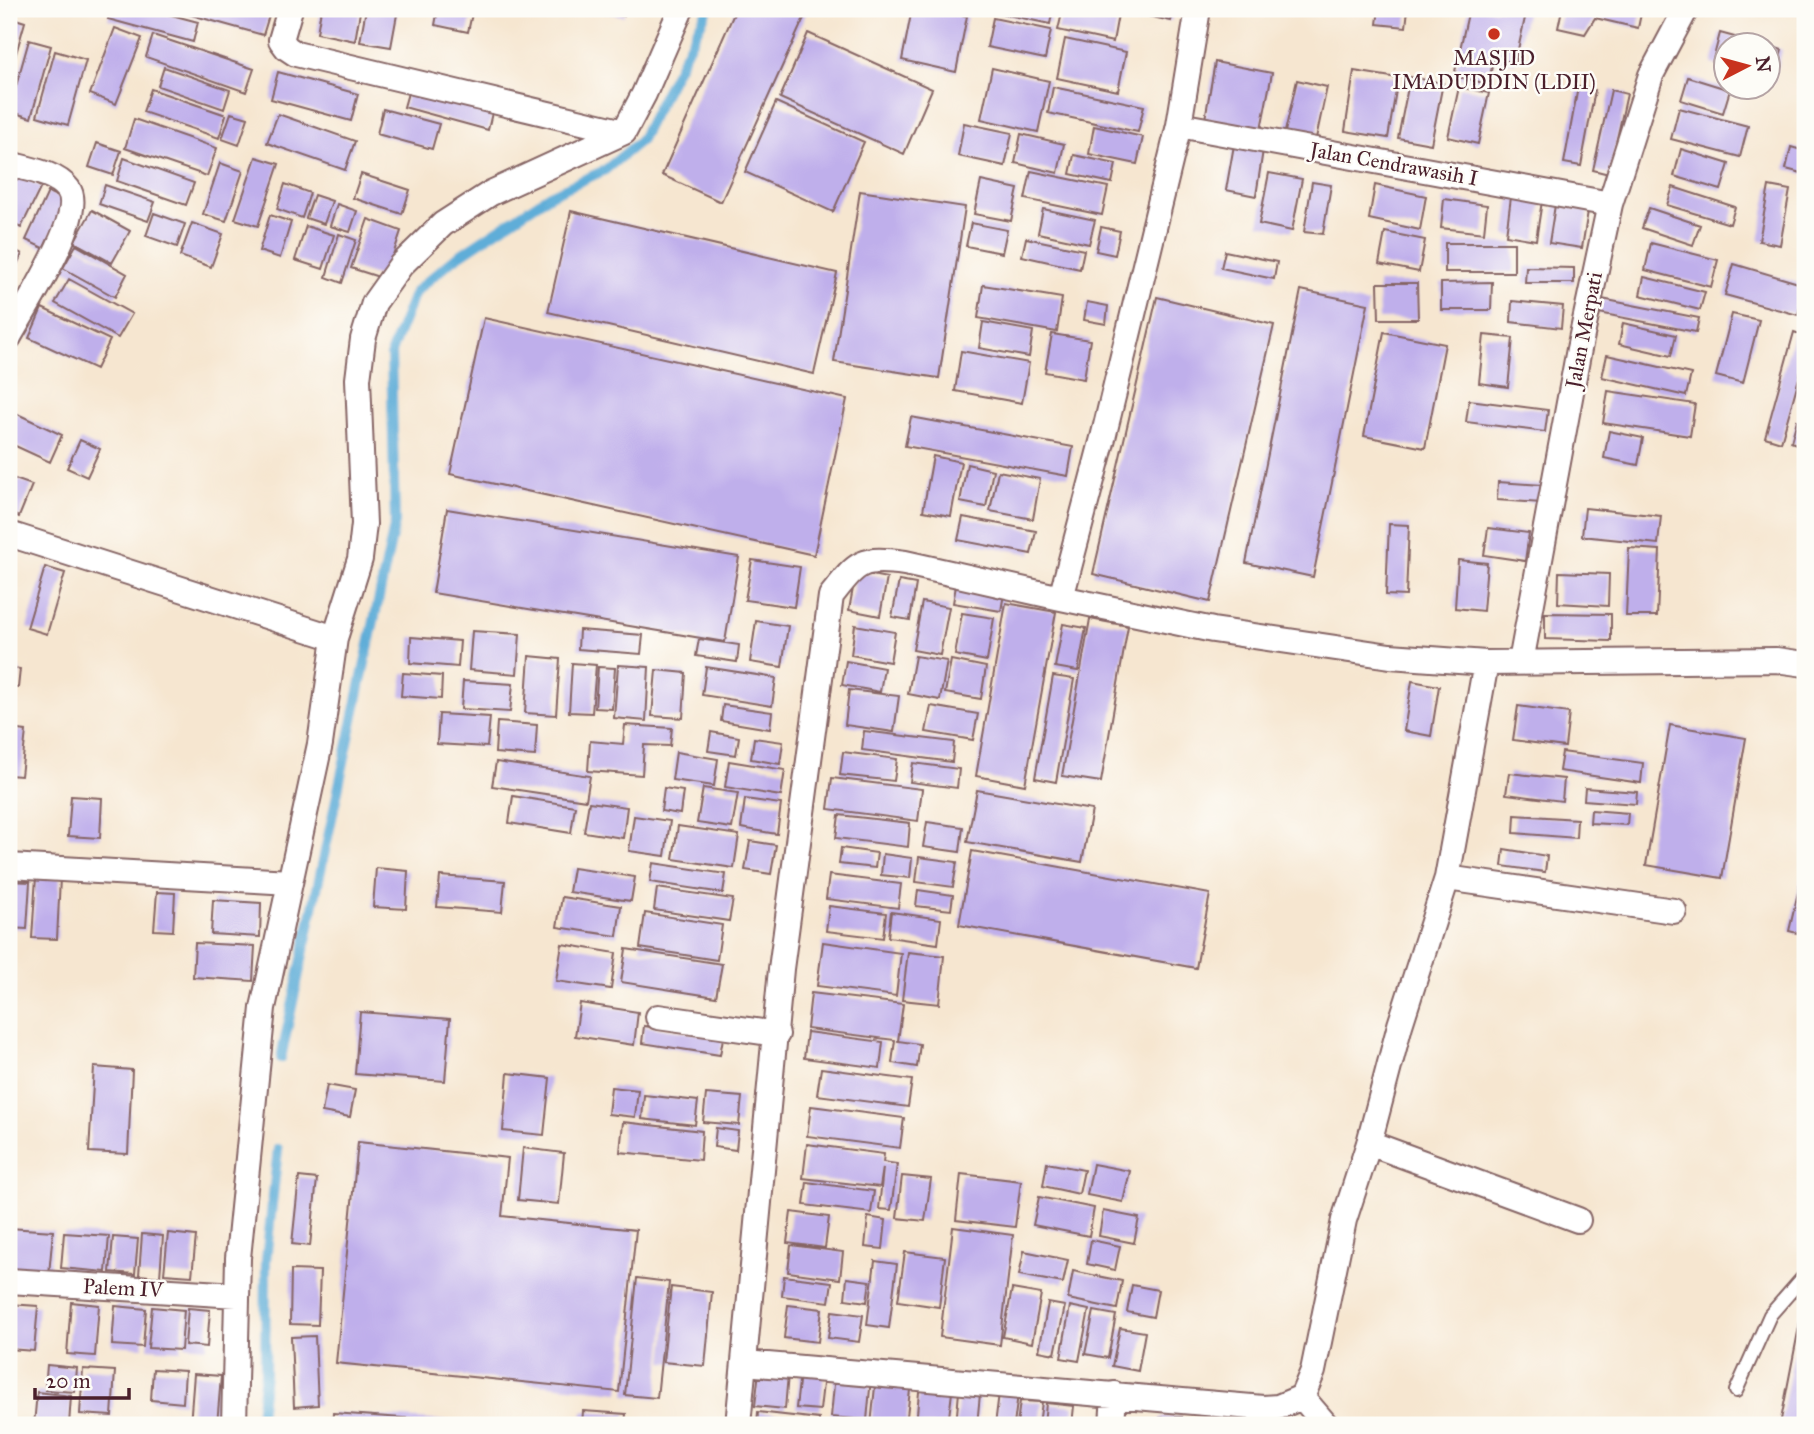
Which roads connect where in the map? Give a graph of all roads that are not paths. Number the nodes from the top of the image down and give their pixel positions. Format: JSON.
{"nodes":[{"id":1,"x":290,"y":9,"type":"edge"},
{"id":2,"x":681,"y":9,"type":"edge"},
{"id":3,"x":1198,"y":9,"type":"edge"},
{"id":4,"x":1686,"y":9,"type":"edge"},
{"id":5,"x":1179,"y":125,"type":"junction"},
{"id":6,"x":624,"y":132,"type":"junction"},
{"id":7,"x":9,"y":163,"type":"edge"},
{"id":8,"x":1610,"y":204,"type":"junction"},
{"id":9,"x":9,"y":337,"type":"edge"},
{"id":10,"x":9,"y":534,"type":"edge"},
{"id":11,"x":1061,"y":598,"type":"junction"},
{"id":12,"x":335,"y":638,"type":"junction"},
{"id":13,"x":1521,"y":662,"type":"junction"},
{"id":14,"x":1486,"y":663,"type":"junction"},
{"id":15,"x":1805,"y":664,"type":"edge"},
{"id":16,"x":9,"y":866,"type":"edge"},
{"id":17,"x":1447,"y":878,"type":"junction"},
{"id":18,"x":290,"y":882,"type":"junction"},
{"id":19,"x":1674,"y":911,"type":"dead end"},
{"id":20,"x":658,"y":1017,"type":"dead end"},
{"id":21,"x":777,"y":1034,"type":"junction"},
{"id":22,"x":1369,"y":1143,"type":"junction"},
{"id":23,"x":1578,"y":1220,"type":"dead end"},
{"id":24,"x":1805,"y":1275,"type":"edge"},
{"id":25,"x":9,"y":1281,"type":"edge"},
{"id":26,"x":237,"y":1295,"type":"junction"},
{"id":27,"x":745,"y":1363,"type":"junction"},
{"id":28,"x":1736,"y":1391,"type":"dead end"},
{"id":29,"x":1114,"y":1394,"type":"junction"},
{"id":30,"x":1302,"y":1396,"type":"junction"},
{"id":31,"x":234,"y":1425,"type":"edge"},
{"id":32,"x":738,"y":1425,"type":"edge"},
{"id":33,"x":1112,"y":1425,"type":"edge"},
{"id":34,"x":1326,"y":1425,"type":"edge"}],
"edges":[{"from":1,"to":6,"type":"street"},
{"from":2,"to":6,"type":"street"},
{"from":3,"to":5,"type":"street"},
{"from":4,"to":8,"type":"street","name":"Jalan Merpati"},
{"from":5,"to":8,"type":"street","name":"Jalan Cendrawasih I"},
{"from":5,"to":11,"type":"street"},
{"from":6,"to":12,"type":"street"},
{"from":7,"to":9,"type":"street"},
{"from":8,"to":13,"type":"street","name":"Jalan Merpati"},
{"from":10,"to":12,"type":"street"},
{"from":11,"to":14,"type":"street"},
{"from":11,"to":21,"type":"street"},
{"from":12,"to":18,"type":"street"},
{"from":13,"to":14,"type":"street"},
{"from":13,"to":15,"type":"street"},
{"from":14,"to":17,"type":"street"},
{"from":16,"to":18,"type":"street"},
{"from":17,"to":19,"type":"street"},
{"from":17,"to":22,"type":"street"},
{"from":18,"to":26,"type":"street"},
{"from":20,"to":21,"type":"street"},
{"from":21,"to":27,"type":"street"},
{"from":22,"to":23,"type":"street"},
{"from":22,"to":30,"type":"street"},
{"from":24,"to":28,"type":"lane"},
{"from":25,"to":26,"type":"street","name":"Palem IV"},
{"from":26,"to":31,"type":"street"},
{"from":27,"to":29,"type":"street"},
{"from":27,"to":32,"type":"street"},
{"from":29,"to":30,"type":"street"},
{"from":29,"to":33,"type":"street"},
{"from":30,"to":34,"type":"street"}]}
